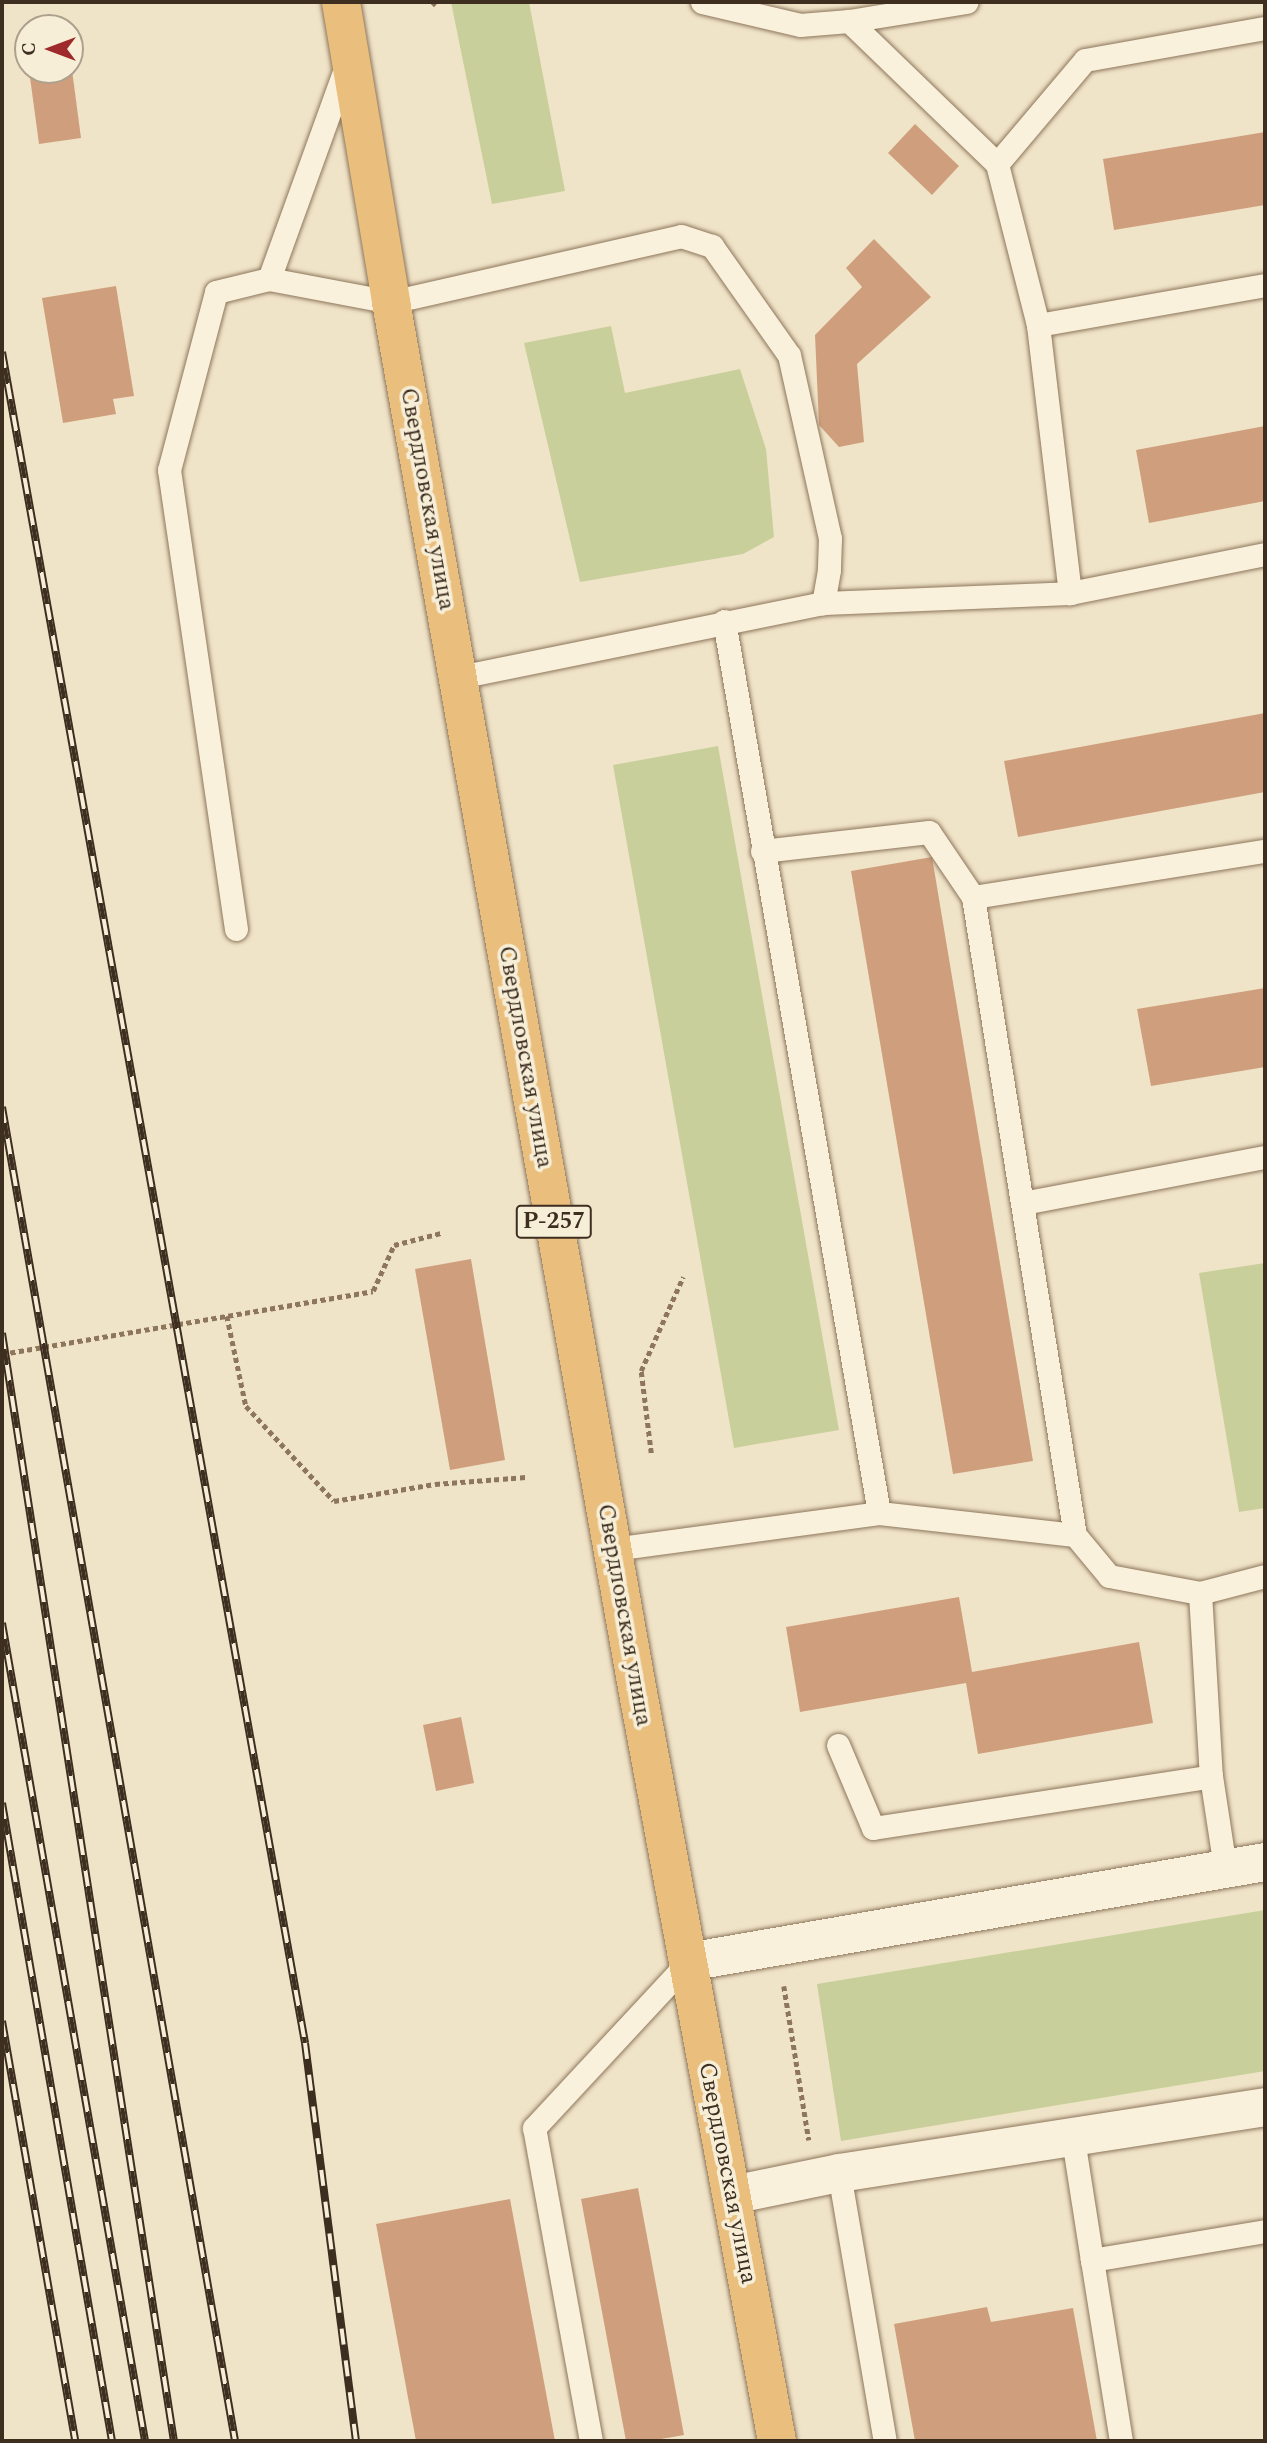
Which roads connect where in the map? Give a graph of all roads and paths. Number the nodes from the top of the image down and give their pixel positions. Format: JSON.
{"nodes":[{"id":1,"x":341,"y":2,"type":"edge"},
{"id":2,"x":702,"y":2,"type":"edge"},
{"id":3,"x":966,"y":2,"type":"edge"},
{"id":4,"x":849,"y":21,"type":"junction"},
{"id":5,"x":1265,"y":28,"type":"edge"},
{"id":6,"x":351,"y":55,"type":"junction"},
{"id":7,"x":997,"y":164,"type":"junction"},
{"id":8,"x":269,"y":278,"type":"junction"},
{"id":9,"x":1265,"y":285,"type":"edge"},
{"id":10,"x":391,"y":302,"type":"junction"},
{"id":11,"x":1038,"y":325,"type":"junction"},
{"id":12,"x":1265,"y":554,"type":"edge"},
{"id":13,"x":1070,"y":593,"type":"junction"},
{"id":14,"x":823,"y":603,"type":"junction"},
{"id":15,"x":724,"y":621,"type":"junction"},
{"id":16,"x":459,"y":677,"type":"junction"},
{"id":17,"x":762,"y":851,"type":"junction"},
{"id":18,"x":1265,"y":851,"type":"edge"},
{"id":19,"x":974,"y":897,"type":"junction"},
{"id":20,"x":236,"y":929,"type":"dead end"},
{"id":21,"x":1265,"y":1157,"type":"edge"},
{"id":22,"x":1023,"y":1203,"type":"junction"},
{"id":23,"x":441,"y":1233,"type":"dead end"},
{"id":24,"x":683,"y":1277,"type":"dead end"},
{"id":25,"x":227,"y":1316,"type":"junction"},
{"id":26,"x":2,"y":1354,"type":"edge"},
{"id":27,"x":651,"y":1453,"type":"dead end"},
{"id":28,"x":526,"y":1477,"type":"dead end"},
{"id":29,"x":879,"y":1513,"type":"junction"},
{"id":30,"x":1075,"y":1535,"type":"junction"},
{"id":31,"x":613,"y":1549,"type":"junction"},
{"id":32,"x":1265,"y":1576,"type":"edge"},
{"id":33,"x":1200,"y":1593,"type":"junction"},
{"id":34,"x":838,"y":1745,"type":"dead end"},
{"id":35,"x":1211,"y":1776,"type":"junction"},
{"id":36,"x":1265,"y":1862,"type":"edge"},
{"id":37,"x":1225,"y":1868,"type":"junction"},
{"id":38,"x":778,"y":1947,"type":"junction"},
{"id":39,"x":688,"y":1962,"type":"junction"},
{"id":40,"x":1265,"y":2107,"type":"edge"},
{"id":41,"x":1073,"y":2138,"type":"junction"},
{"id":42,"x":811,"y":2148,"type":"dead end"},
{"id":43,"x":839,"y":2173,"type":"junction"},
{"id":44,"x":732,"y":2195,"type":"junction"},
{"id":45,"x":1265,"y":2231,"type":"edge"},
{"id":46,"x":1092,"y":2260,"type":"junction"},
{"id":47,"x":591,"y":2441,"type":"edge"},
{"id":48,"x":777,"y":2441,"type":"edge"},
{"id":49,"x":886,"y":2441,"type":"edge"},
{"id":50,"x":1121,"y":2441,"type":"edge"}],
"edges":[{"from":1,"to":6,"type":"highway","name":"Свердловская улица","number":"Р-257"},
{"from":2,"to":4,"type":"lane"},
{"from":3,"to":4,"type":"lane"},
{"from":4,"to":7,"type":"lane"},
{"from":5,"to":7,"type":"lane"},
{"from":6,"to":8,"type":"lane"},
{"from":6,"to":10,"type":"highway","name":"Свердловская улица","number":"Р-257"},
{"from":7,"to":11,"type":"lane"},
{"from":8,"to":10,"type":"lane"},
{"from":8,"to":20,"type":"lane"},
{"from":9,"to":11,"type":"lane"},
{"from":10,"to":14,"type":"lane"},
{"from":10,"to":16,"type":"highway","name":"Свердловская улица","number":"Р-257"},
{"from":11,"to":13,"type":"lane"},
{"from":12,"to":13,"type":"lane"},
{"from":13,"to":14,"type":"lane"},
{"from":14,"to":15,"type":"lane"},
{"from":15,"to":16,"type":"lane"},
{"from":15,"to":17,"type":"lane"},
{"from":16,"to":31,"type":"highway","name":"Свердловская улица","number":"Р-257"},
{"from":17,"to":19,"type":"lane"},
{"from":17,"to":29,"type":"lane"},
{"from":18,"to":19,"type":"lane"},
{"from":19,"to":22,"type":"lane"},
{"from":21,"to":22,"type":"lane"},
{"from":22,"to":30,"type":"lane"},
{"from":23,"to":25,"type":"path"},
{"from":24,"to":27,"type":"path"},
{"from":25,"to":26,"type":"path"},
{"from":25,"to":28,"type":"path"},
{"from":29,"to":30,"type":"lane"},
{"from":29,"to":31,"type":"lane"},
{"from":30,"to":33,"type":"lane"},
{"from":31,"to":39,"type":"highway","name":"Свердловская улица","number":"Р-257"},
{"from":32,"to":33,"type":"lane"},
{"from":33,"to":35,"type":"lane"},
{"from":34,"to":35,"type":"lane"},
{"from":35,"to":37,"type":"lane"},
{"from":36,"to":37,"type":"street"},
{"from":37,"to":38,"type":"street"},
{"from":38,"to":39,"type":"street"},
{"from":38,"to":42,"type":"path"},
{"from":39,"to":44,"type":"highway","name":"Свердловская улица","number":"Р-257"},
{"from":39,"to":47,"type":"lane"},
{"from":40,"to":41,"type":"street"},
{"from":41,"to":43,"type":"street"},
{"from":41,"to":46,"type":"lane"},
{"from":43,"to":44,"type":"street"},
{"from":43,"to":49,"type":"lane"},
{"from":44,"to":48,"type":"highway","name":"Свердловская улица","number":"Р-257"},
{"from":45,"to":46,"type":"lane"},
{"from":46,"to":50,"type":"lane"}]}
